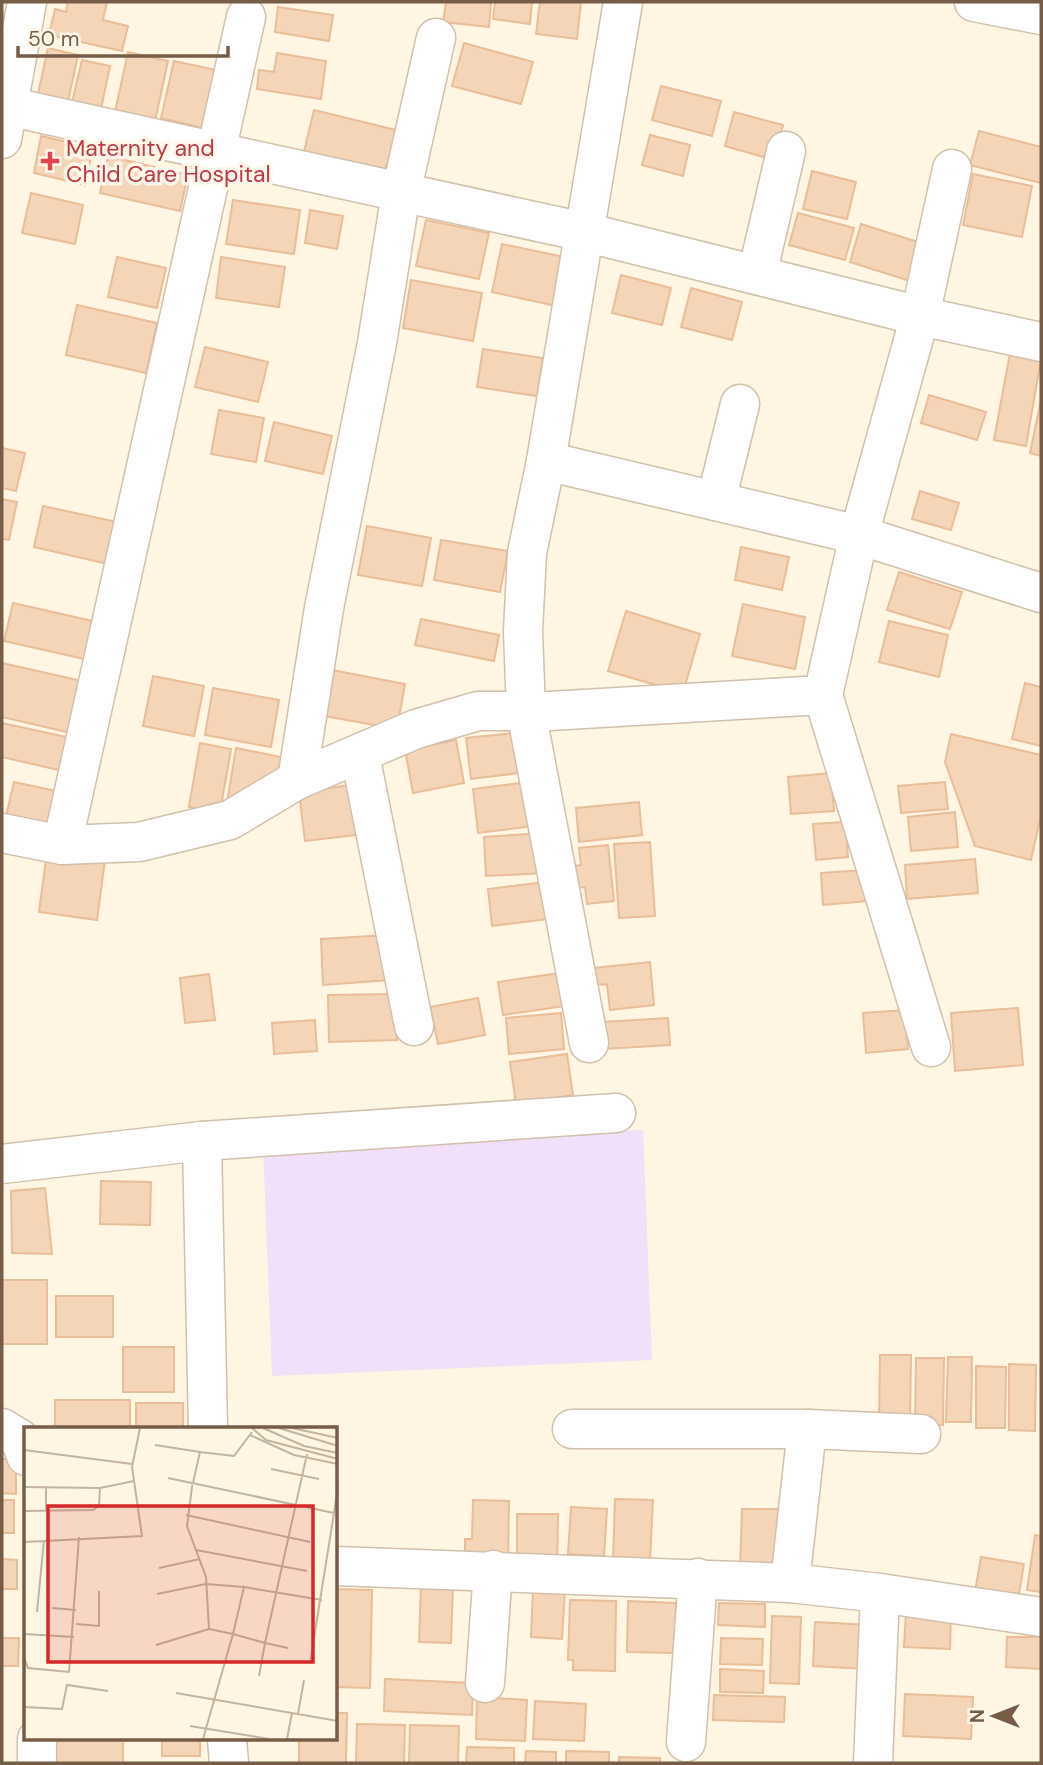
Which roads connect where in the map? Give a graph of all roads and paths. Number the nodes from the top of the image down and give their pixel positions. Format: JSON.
{"nodes":[{"id":1,"x":27,"y":2,"type":"edge"},
{"id":2,"x":623,"y":2,"type":"edge"},
{"id":3,"x":974,"y":2,"type":"edge"},
{"id":4,"x":1041,"y":15,"type":"edge"},
{"id":5,"x":246,"y":18,"type":"dead end"},
{"id":6,"x":436,"y":38,"type":"dead end"},
{"id":7,"x":4,"y":117,"type":"edge"},
{"id":8,"x":786,"y":151,"type":"dead end"},
{"id":9,"x":215,"y":153,"type":"junction"},
{"id":10,"x":952,"y":169,"type":"dead end"},
{"id":11,"x":401,"y":193,"type":"junction"},
{"id":12,"x":584,"y":232,"type":"junction"},
{"id":13,"x":757,"y":275,"type":"junction"},
{"id":14,"x":920,"y":316,"type":"junction"},
{"id":15,"x":1041,"y":342,"type":"edge"},
{"id":16,"x":740,"y":404,"type":"dead end"},
{"id":17,"x":546,"y":461,"type":"junction"},
{"id":18,"x":716,"y":501,"type":"junction"},
{"id":19,"x":859,"y":535,"type":"junction"},
{"id":20,"x":1041,"y":593,"type":"edge"},
{"id":21,"x":823,"y":695,"type":"junction"},
{"id":22,"x":526,"y":711,"type":"junction"},
{"id":23,"x":360,"y":755,"type":"junction"},
{"id":24,"x":296,"y":780,"type":"junction"},
{"id":25,"x":2,"y":833,"type":"edge"},
{"id":26,"x":62,"y":845,"type":"junction"},
{"id":27,"x":414,"y":1026,"type":"dead end"},
{"id":28,"x":589,"y":1043,"type":"dead end"},
{"id":29,"x":931,"y":1047,"type":"dead end"},
{"id":30,"x":616,"y":1113,"type":"dead end"},
{"id":31,"x":202,"y":1141,"type":"junction"},
{"id":32,"x":2,"y":1164,"type":"edge"},
{"id":33,"x":208,"y":1427,"type":"edge"},
{"id":34,"x":2,"y":1428,"type":"edge"},
{"id":35,"x":572,"y":1429,"type":"dead end"},
{"id":36,"x":807,"y":1429,"type":"junction"},
{"id":37,"x":921,"y":1434,"type":"dead end"},
{"id":38,"x":24,"y":1450,"type":"edge"},
{"id":39,"x":338,"y":1566,"type":"edge"},
{"id":40,"x":493,"y":1570,"type":"junction"},
{"id":41,"x":698,"y":1578,"type":"junction"},
{"id":42,"x":790,"y":1583,"type":"junction"},
{"id":43,"x":880,"y":1592,"type":"junction"},
{"id":44,"x":1041,"y":1617,"type":"edge"},
{"id":45,"x":485,"y":1683,"type":"dead end"},
{"id":46,"x":37,"y":1740,"type":"edge"},
{"id":47,"x":227,"y":1740,"type":"edge"},
{"id":48,"x":686,"y":1742,"type":"dead end"},
{"id":49,"x":37,"y":1763,"type":"edge"},
{"id":50,"x":229,"y":1763,"type":"edge"},
{"id":51,"x":873,"y":1763,"type":"edge"}],
"edges":[{"from":1,"to":7,"type":"street"},
{"from":2,"to":12,"type":"street"},
{"from":3,"to":4,"type":"street"},
{"from":5,"to":9,"type":"street"},
{"from":6,"to":11,"type":"street"},
{"from":7,"to":9,"type":"street"},
{"from":8,"to":13,"type":"street"},
{"from":9,"to":11,"type":"street"},
{"from":9,"to":26,"type":"street"},
{"from":10,"to":14,"type":"street"},
{"from":11,"to":12,"type":"street"},
{"from":11,"to":24,"type":"street"},
{"from":12,"to":13,"type":"street"},
{"from":12,"to":17,"type":"street"},
{"from":13,"to":14,"type":"street"},
{"from":14,"to":15,"type":"street"},
{"from":14,"to":19,"type":"street"},
{"from":16,"to":18,"type":"street"},
{"from":17,"to":18,"type":"street"},
{"from":17,"to":22,"type":"street"},
{"from":18,"to":19,"type":"street"},
{"from":19,"to":20,"type":"street"},
{"from":19,"to":21,"type":"street"},
{"from":21,"to":22,"type":"street"},
{"from":21,"to":29,"type":"street"},
{"from":22,"to":23,"type":"street"},
{"from":22,"to":28,"type":"street"},
{"from":23,"to":24,"type":"street"},
{"from":23,"to":27,"type":"street"},
{"from":24,"to":26,"type":"street"},
{"from":25,"to":26,"type":"street"},
{"from":30,"to":31,"type":"street"},
{"from":31,"to":32,"type":"street"},
{"from":31,"to":33,"type":"street"},
{"from":34,"to":38,"type":"street"},
{"from":35,"to":36,"type":"street"},
{"from":36,"to":37,"type":"street"},
{"from":36,"to":42,"type":"street"},
{"from":39,"to":40,"type":"street"},
{"from":40,"to":41,"type":"street"},
{"from":40,"to":45,"type":"street"},
{"from":41,"to":42,"type":"street"},
{"from":41,"to":48,"type":"street"},
{"from":42,"to":43,"type":"street"},
{"from":43,"to":44,"type":"street"},
{"from":43,"to":51,"type":"street"},
{"from":46,"to":49,"type":"street"},
{"from":47,"to":50,"type":"street"}]}
